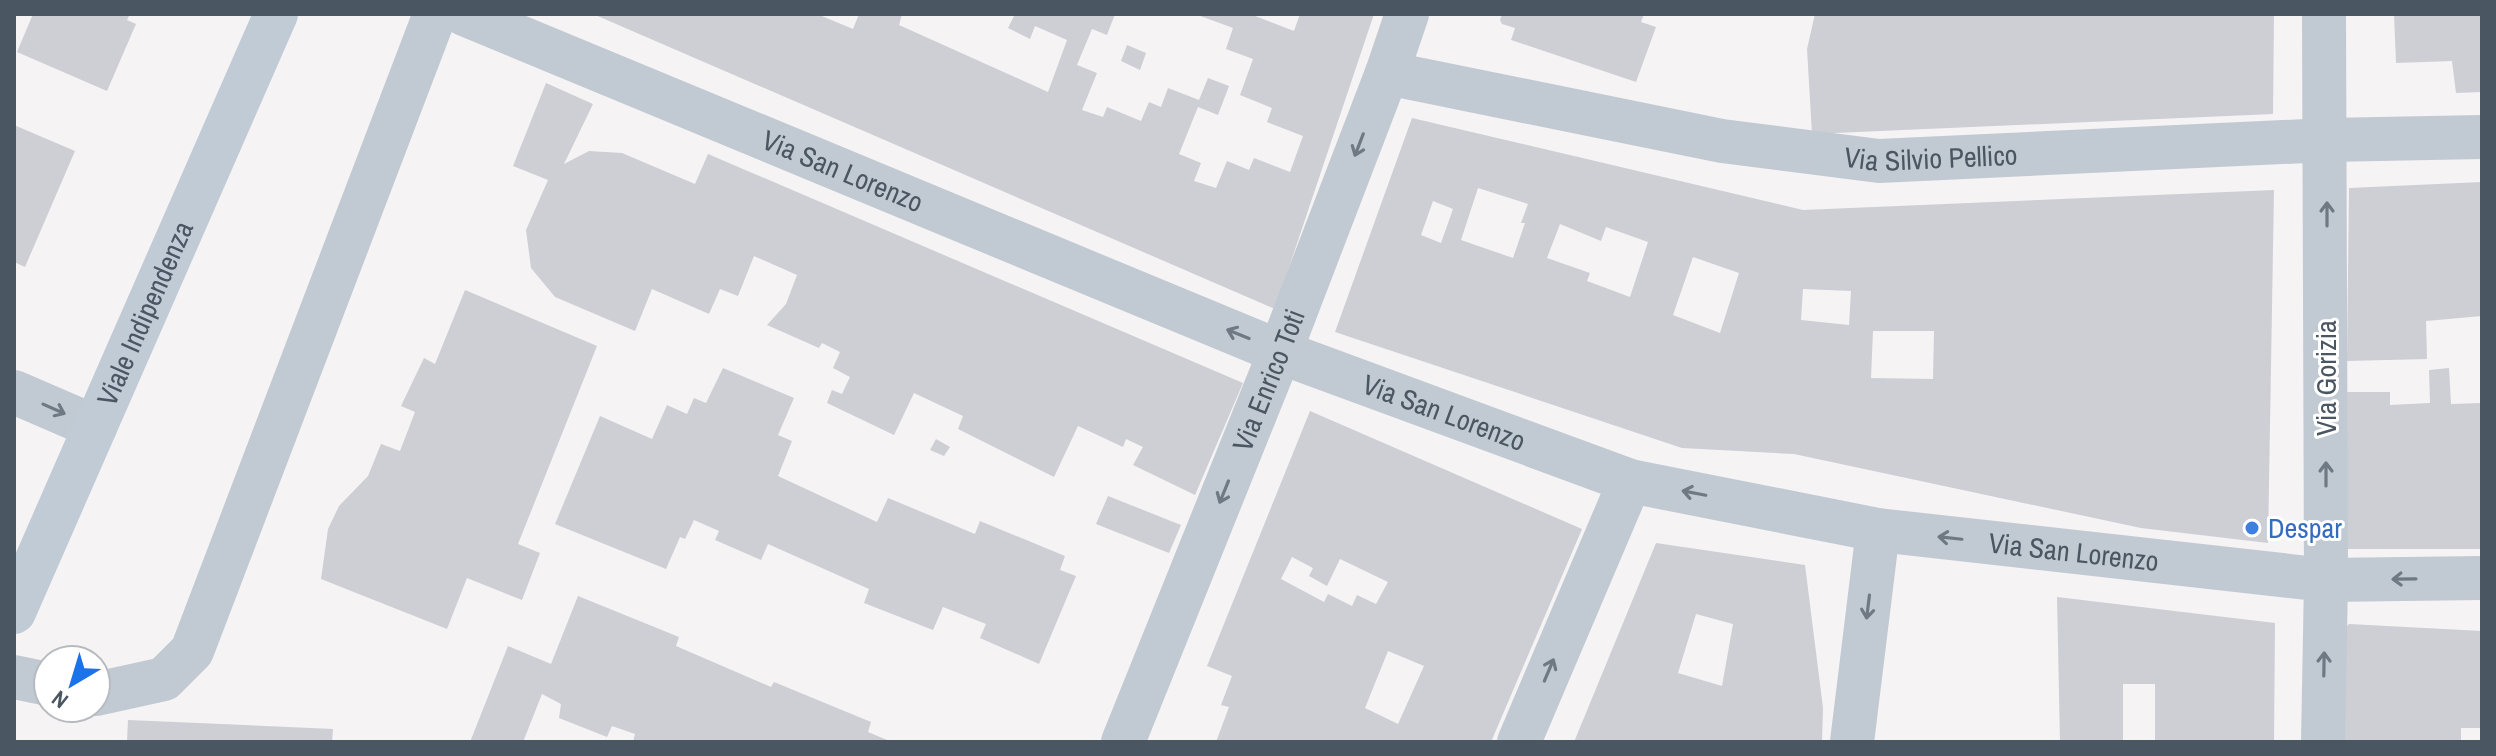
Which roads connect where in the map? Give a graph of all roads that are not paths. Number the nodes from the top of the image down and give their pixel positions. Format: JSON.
{"nodes":[{"id":1,"x":276,"y":14,"type":"edge"},
{"id":2,"x":435,"y":14,"type":"edge"},
{"id":3,"x":464,"y":14,"type":"edge"},
{"id":4,"x":1407,"y":14,"type":"edge"},
{"id":5,"x":2324,"y":14,"type":"edge"},
{"id":6,"x":1387,"y":73,"type":"junction"},
{"id":7,"x":2482,"y":137,"type":"edge"},
{"id":8,"x":2327,"y":140,"type":"junction"},
{"id":9,"x":1280,"y":352,"type":"junction"},
{"id":10,"x":14,"y":392,"type":"edge"},
{"id":11,"x":95,"y":427,"type":"junction"},
{"id":12,"x":1630,"y":481,"type":"junction"},
{"id":13,"x":1878,"y":530,"type":"junction"},
{"id":14,"x":2482,"y":578,"type":"edge"},
{"id":15,"x":2326,"y":580,"type":"junction"},
{"id":16,"x":14,"y":612,"type":"edge"},
{"id":17,"x":112,"y":690,"type":"edge"},
{"id":18,"x":1123,"y":742,"type":"edge"},
{"id":19,"x":1519,"y":742,"type":"edge"},
{"id":20,"x":1852,"y":742,"type":"edge"},
{"id":21,"x":2323,"y":742,"type":"edge"}],
"edges":[{"from":1,"to":11,"type":"main road","name":"Viale Indipendenza"},
{"from":2,"to":17,"type":"street"},
{"from":9,"to":3,"type":"street","name":"Via San Lorenzo","one_way":true},
{"from":4,"to":6,"type":"street","name":"Via Enrico Toti"},
{"from":5,"to":8,"type":"street","name":"Via Gorizia"},
{"from":6,"to":8,"type":"street","name":"Via Silvio Pellico"},
{"from":6,"to":9,"type":"street","name":"Via Enrico Toti","one_way":true},
{"from":7,"to":8,"type":"street","name":"Via Silvio Pellico"},
{"from":15,"to":8,"type":"street","name":"Via Gorizia","one_way":true},
{"from":9,"to":12,"type":"street","name":"Via San Lorenzo"},
{"from":9,"to":18,"type":"street","name":"Via Enrico Toti","one_way":true},
{"from":10,"to":11,"type":"street","one_way":true},
{"from":11,"to":16,"type":"main road","name":"Viale Indipendenza"},
{"from":13,"to":12,"type":"street","name":"Via San Lorenzo","one_way":true},
{"from":19,"to":12,"type":"street","one_way":true},
{"from":15,"to":13,"type":"street","name":"Via San Lorenzo","one_way":true},
{"from":13,"to":20,"type":"street","one_way":true},
{"from":14,"to":15,"type":"street","name":"Via San Lorenzo","one_way":true},
{"from":21,"to":15,"type":"street","name":"Via Gorizia","one_way":true}]}
